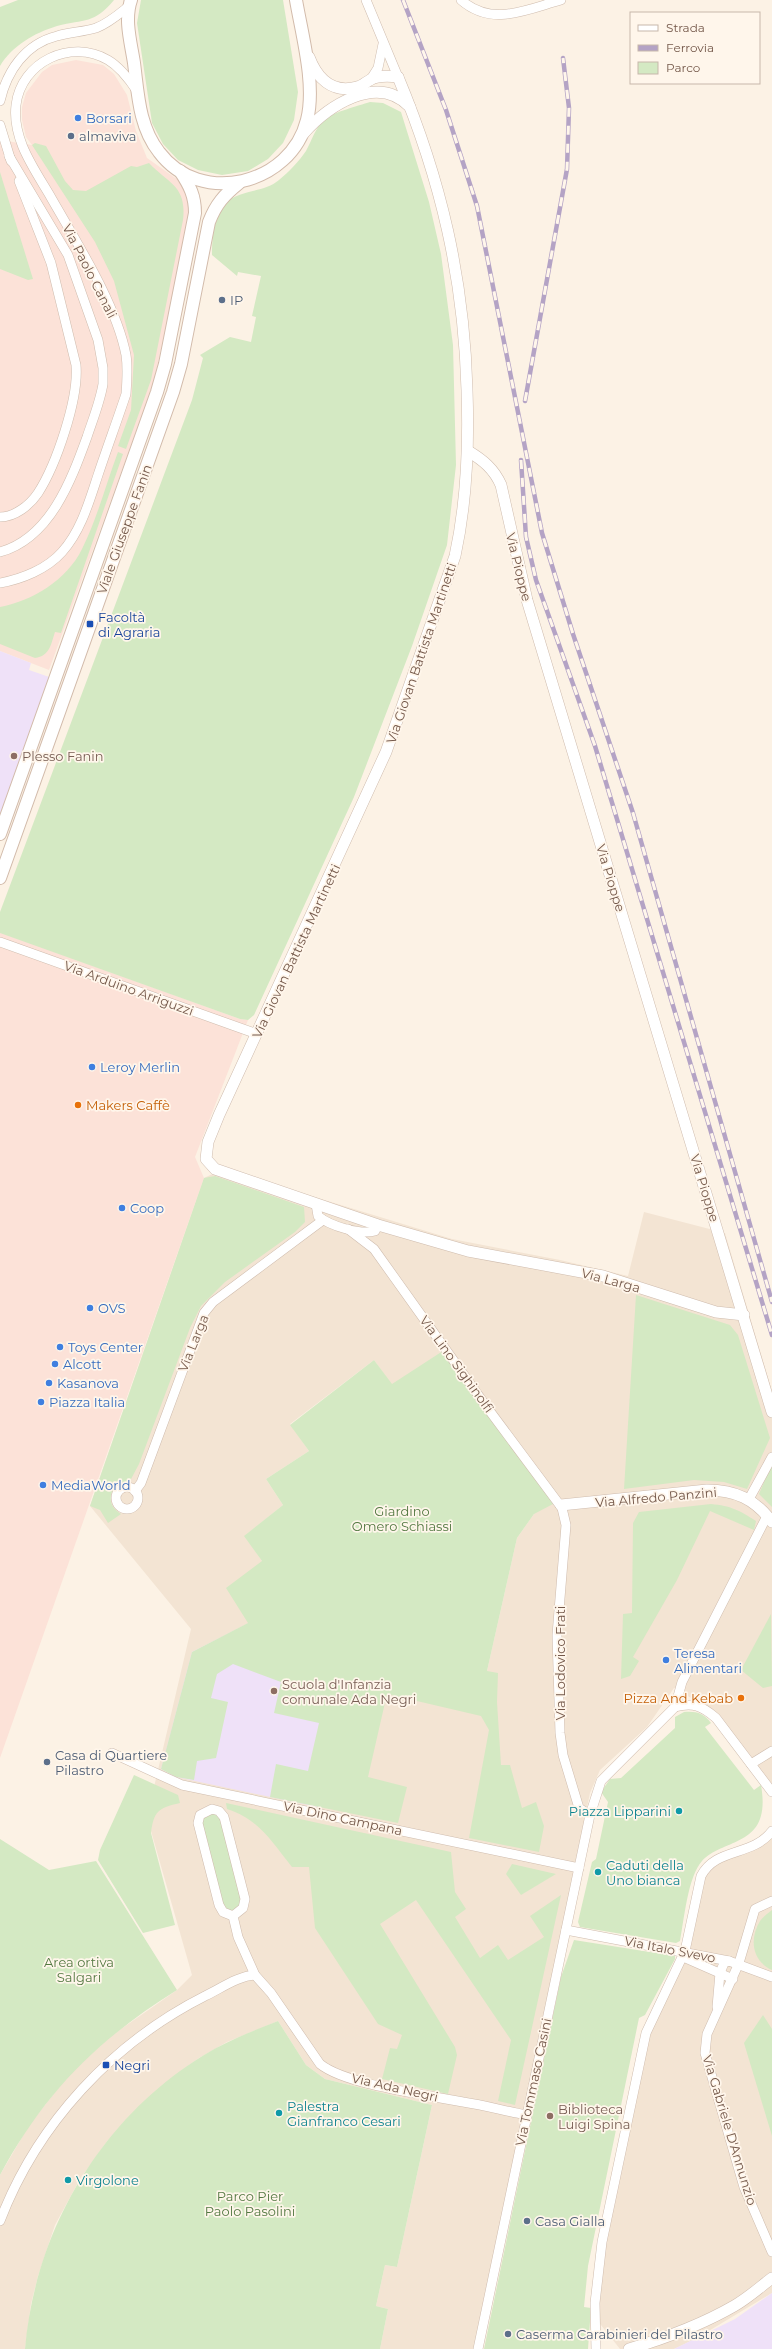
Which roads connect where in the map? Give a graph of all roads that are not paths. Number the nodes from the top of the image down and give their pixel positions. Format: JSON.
{"nodes":[{"id":1,"x":296,"y":0,"type":"edge"},
{"id":2,"x":366,"y":0,"type":"edge"},
{"id":3,"x":461,"y":0,"type":"edge"},
{"id":4,"x":560,"y":0,"type":"edge"},
{"id":5,"x":130,"y":3,"type":"edge"},
{"id":6,"x":302,"y":38,"type":"junction"},
{"id":7,"x":384,"y":41,"type":"junction"},
{"id":8,"x":398,"y":78,"type":"junction"},
{"id":9,"x":371,"y":79,"type":"junction"},
{"id":10,"x":137,"y":92,"type":"junction"},
{"id":11,"x":381,"y":92,"type":"junction"},
{"id":12,"x":0,"y":101,"type":"edge"},
{"id":13,"x":411,"y":109,"type":"junction"},
{"id":14,"x":0,"y":124,"type":"edge"},
{"id":15,"x":302,"y":135,"type":"junction"},
{"id":16,"x":9,"y":156,"type":"junction"},
{"id":17,"x":180,"y":171,"type":"junction"},
{"id":18,"x":239,"y":183,"type":"junction"},
{"id":19,"x":468,"y":451,"type":"junction"},
{"id":20,"x":0,"y":517,"type":"edge"},
{"id":21,"x":0,"y":552,"type":"edge"},
{"id":22,"x":0,"y":583,"type":"edge"},
{"id":23,"x":55,"y":679,"type":"junction"},
{"id":24,"x":69,"y":684,"type":"junction"},
{"id":25,"x":0,"y":834,"type":"edge"},
{"id":26,"x":0,"y":878,"type":"edge"},
{"id":27,"x":0,"y":942,"type":"edge"},
{"id":28,"x":258,"y":1034,"type":"junction"},
{"id":29,"x":209,"y":1164,"type":"joint"},
{"id":30,"x":316,"y":1204,"type":"junction"},
{"id":31,"x":323,"y":1220,"type":"junction"},
{"id":32,"x":378,"y":1225,"type":"junction"},
{"id":33,"x":348,"y":1229,"type":"junction"},
{"id":34,"x":744,"y":1315,"type":"junction"},
{"id":35,"x":772,"y":1412,"type":"edge"},
{"id":36,"x":772,"y":1457,"type":"edge"},
{"id":37,"x":135,"y":1491,"type":"dead end"},
{"id":38,"x":749,"y":1499,"type":"junction"},
{"id":39,"x":561,"y":1505,"type":"junction"},
{"id":40,"x":770,"y":1519,"type":"edge"},
{"id":41,"x":675,"y":1707,"type":"junction"},
{"id":42,"x":772,"y":1750,"type":"edge"},
{"id":43,"x":112,"y":1753,"type":"dead end"},
{"id":44,"x":751,"y":1764,"type":"junction"},
{"id":45,"x":772,"y":1792,"type":"edge"},
{"id":46,"x":590,"y":1816,"type":"junction"},
{"id":47,"x":772,"y":1831,"type":"edge"},
{"id":48,"x":579,"y":1868,"type":"junction"},
{"id":49,"x":772,"y":1901,"type":"edge"},
{"id":50,"x":233,"y":1916,"type":"junction"},
{"id":51,"x":566,"y":1930,"type":"junction"},
{"id":52,"x":684,"y":1954,"type":"junction"},
{"id":53,"x":729,"y":1961,"type":"junction"},
{"id":54,"x":740,"y":1963,"type":"junction"},
{"id":55,"x":720,"y":1973,"type":"junction"},
{"id":56,"x":255,"y":1975,"type":"junction"},
{"id":57,"x":772,"y":1977,"type":"edge"},
{"id":58,"x":733,"y":1979,"type":"junction"},
{"id":59,"x":715,"y":2018,"type":"junction"},
{"id":60,"x":526,"y":2115,"type":"junction"},
{"id":61,"x":0,"y":2221,"type":"edge"},
{"id":62,"x":772,"y":2252,"type":"edge"},
{"id":63,"x":772,"y":2278,"type":"edge"},
{"id":64,"x":478,"y":2349,"type":"edge"},
{"id":65,"x":596,"y":2349,"type":"edge"},
{"id":66,"x":629,"y":2349,"type":"edge"}],
"edges":[{"from":1,"to":6,"type":"main road"},
{"from":2,"to":7,"type":"street","name":"Via Giovan Battista Martinetti"},
{"from":3,"to":4,"type":"street"},
{"from":5,"to":10,"type":"main road"},
{"from":5,"to":12,"type":"street"},
{"from":6,"to":9,"type":"street"},
{"from":6,"to":15,"type":"main road"},
{"from":7,"to":8,"type":"street","name":"Via Giovan Battista Martinetti"},
{"from":7,"to":9,"type":"street"},
{"from":8,"to":9,"type":"street"},
{"from":8,"to":11,"type":"street"},
{"from":8,"to":13,"type":"street","name":"Via Giovan Battista Martinetti"},
{"from":10,"to":17,"type":"main road"},
{"from":10,"to":22,"type":"street","name":"Via Paolo Canali"},
{"from":11,"to":13,"type":"street"},
{"from":11,"to":15,"type":"street"},
{"from":13,"to":19,"type":"street","name":"Via Giovan Battista Martinetti"},
{"from":14,"to":16,"type":"street"},
{"from":15,"to":18,"type":"main road"},
{"from":16,"to":20,"type":"street"},
{"from":16,"to":21,"type":"street"},
{"from":17,"to":18,"type":"main road"},
{"from":17,"to":23,"type":"main road","name":"Viale Giuseppe Fanin"},
{"from":18,"to":24,"type":"main road","name":"Viale Giuseppe Fanin"},
{"from":19,"to":28,"type":"street","name":"Via Giovan Battista Martinetti"},
{"from":19,"to":34,"type":"street","name":"Via Pioppe"},
{"from":23,"to":24,"type":"street"},
{"from":23,"to":25,"type":"main road","name":"Viale Giuseppe Fanin"},
{"from":24,"to":26,"type":"main road","name":"Viale Giuseppe Fanin"},
{"from":27,"to":28,"type":"street","name":"Via Arduino Arriguzzi"},
{"from":28,"to":29,"type":"street","name":"Via Giovan Battista Martinetti"},
{"from":29,"to":30,"type":"street","name":"Via Larga"},
{"from":30,"to":31,"type":"street"},
{"from":30,"to":32,"type":"street","name":"Via Larga"},
{"from":31,"to":33,"type":"street"},
{"from":31,"to":37,"type":"street","name":"Via Larga"},
{"from":32,"to":33,"type":"street"},
{"from":32,"to":34,"type":"street","name":"Via Larga"},
{"from":33,"to":39,"type":"street","name":"Via Lino Sighinolfi"},
{"from":34,"to":35,"type":"street"},
{"from":36,"to":38,"type":"street"},
{"from":38,"to":39,"type":"street","name":"Via Alfredo Panzini"},
{"from":38,"to":40,"type":"street","name":"Via Alfredo Panzini"},
{"from":39,"to":46,"type":"street","name":"Via Lodovico Frati"},
{"from":40,"to":41,"type":"street"},
{"from":41,"to":44,"type":"street"},
{"from":41,"to":46,"type":"street","name":"Via Tommaso Casini"},
{"from":42,"to":44,"type":"street"},
{"from":43,"to":48,"type":"street","name":"Via Dino Campana"},
{"from":44,"to":45,"type":"street"},
{"from":46,"to":48,"type":"street","name":"Via Tommaso Casini"},
{"from":47,"to":52,"type":"street"},
{"from":48,"to":51,"type":"street","name":"Via Tommaso Casini"},
{"from":49,"to":54,"type":"street","name":"Via Gabriele D'Annunzio"},
{"from":50,"to":50,"type":"street"},
{"from":50,"to":56,"type":"street","name":"Via Ada Negri"},
{"from":51,"to":52,"type":"street","name":"Via Italo Svevo"},
{"from":51,"to":60,"type":"street","name":"Via Tommaso Casini"},
{"from":52,"to":53,"type":"street","name":"Via Italo Svevo"},
{"from":52,"to":55,"type":"street","name":"Via Italo Svevo"},
{"from":52,"to":65,"type":"street"},
{"from":53,"to":54,"type":"street","name":"Via Italo Svevo"},
{"from":53,"to":55,"type":"street"},
{"from":54,"to":57,"type":"street","name":"Via Italo Svevo"},
{"from":54,"to":58,"type":"street","name":"Via Gabriele D'Annunzio"},
{"from":55,"to":58,"type":"street","name":"Via Italo Svevo"},
{"from":55,"to":59,"type":"street"},
{"from":56,"to":60,"type":"street","name":"Via Ada Negri"},
{"from":56,"to":61,"type":"street"},
{"from":58,"to":59,"type":"street","name":"Via Gabriele D'Annunzio"},
{"from":59,"to":62,"type":"street","name":"Via Gabriele D'Annunzio"},
{"from":60,"to":64,"type":"street","name":"Via Tommaso Casini"},
{"from":63,"to":66,"type":"street"}]}
